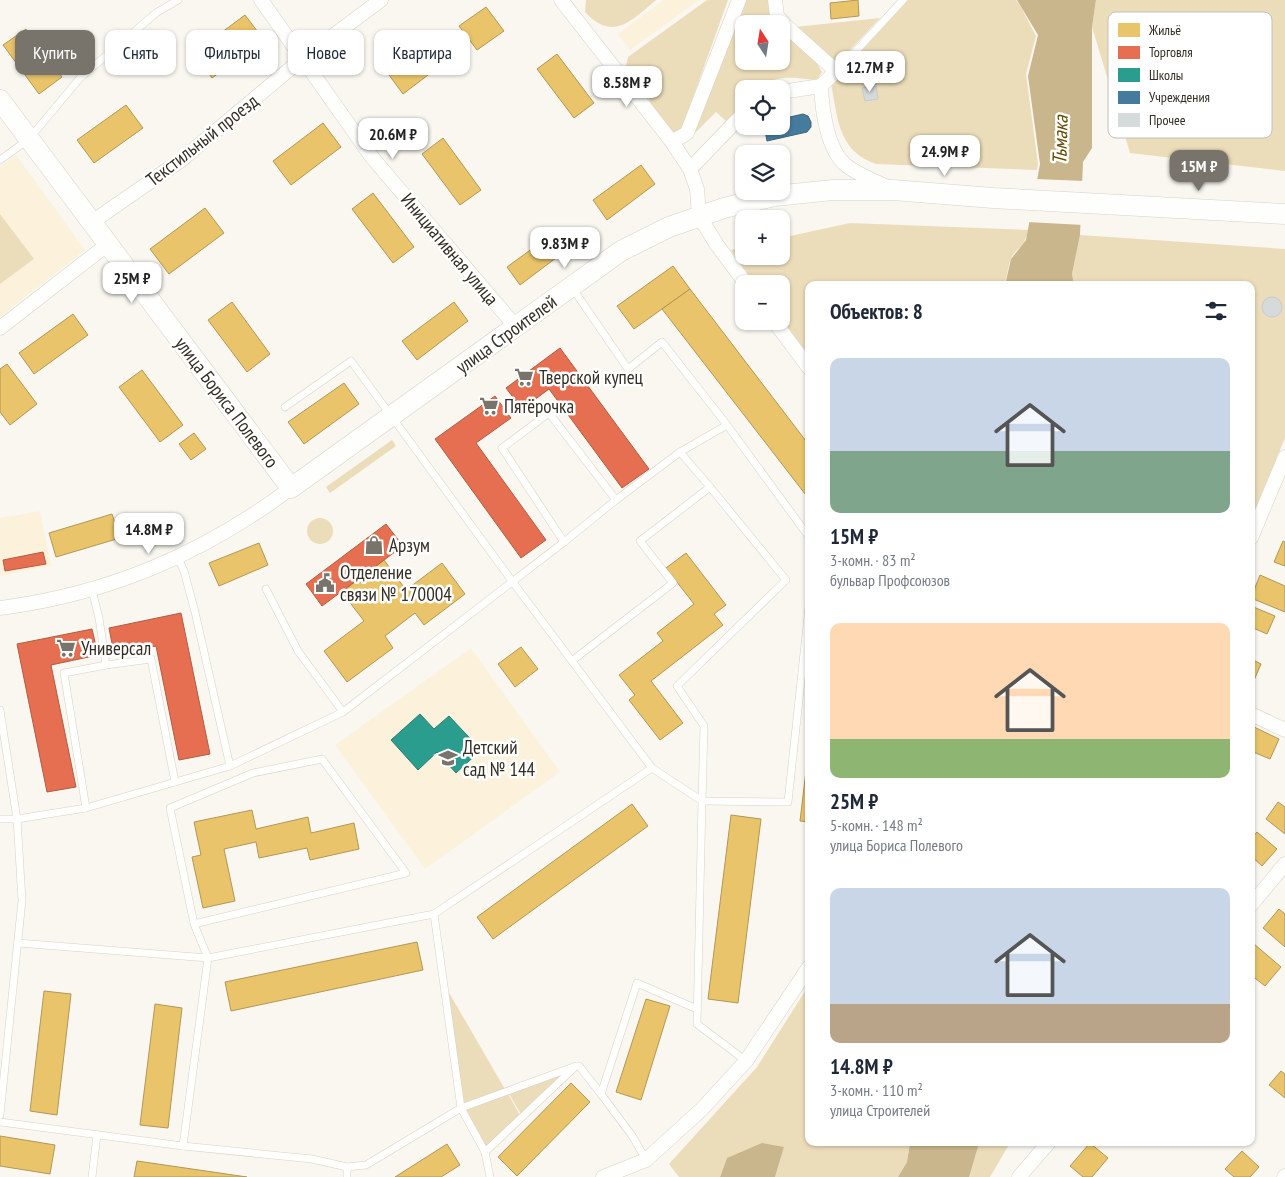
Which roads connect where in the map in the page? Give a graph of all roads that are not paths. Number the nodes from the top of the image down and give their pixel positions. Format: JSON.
{"nodes":[{"id":1,"x":178,"y":0,"type":"edge"},
{"id":2,"x":261,"y":0,"type":"edge"},
{"id":3,"x":381,"y":0,"type":"edge"},
{"id":4,"x":561,"y":0,"type":"edge"},
{"id":5,"x":738,"y":0,"type":"edge"},
{"id":6,"x":775,"y":0,"type":"edge"},
{"id":7,"x":903,"y":0,"type":"edge"},
{"id":8,"x":341,"y":30,"type":"edge"},
{"id":9,"x":288,"y":37,"type":"edge"},
{"id":10,"x":836,"y":70,"type":"junction"},
{"id":11,"x":288,"y":71,"type":"edge"},
{"id":12,"x":315,"y":75,"type":"edge"},
{"id":13,"x":822,"y":86,"type":"junction"},
{"id":14,"x":790,"y":91,"type":"edge"},
{"id":15,"x":0,"y":100,"type":"edge"},
{"id":16,"x":735,"y":122,"type":"edge"},
{"id":17,"x":29,"y":139,"type":"junction"},
{"id":18,"x":672,"y":142,"type":"junction"},
{"id":19,"x":0,"y":160,"type":"edge"},
{"id":20,"x":690,"y":169,"type":"junction"},
{"id":21,"x":893,"y":190,"type":"junction"},
{"id":22,"x":1285,"y":214,"type":"edge"},
{"id":23,"x":699,"y":216,"type":"junction"},
{"id":24,"x":92,"y":222,"type":"junction"},
{"id":25,"x":108,"y":244,"type":"junction"},
{"id":26,"x":739,"y":275,"type":"edge"},
{"id":27,"x":571,"y":286,"type":"junction"},
{"id":28,"x":516,"y":327,"type":"junction"},
{"id":29,"x":0,"y":328,"type":"edge"},
{"id":30,"x":781,"y":330,"type":"edge"},
{"id":31,"x":805,"y":363,"type":"edge"},
{"id":32,"x":285,"y":407,"type":"dead end"},
{"id":33,"x":393,"y":416,"type":"junction"},
{"id":34,"x":728,"y":425,"type":"junction"},
{"id":35,"x":680,"y":452,"type":"junction"},
{"id":36,"x":1285,"y":456,"type":"edge"},
{"id":37,"x":710,"y":487,"type":"junction"},
{"id":38,"x":291,"y":488,"type":"junction"},
{"id":39,"x":616,"y":500,"type":"junction"},
{"id":40,"x":1255,"y":528,"type":"edge"},
{"id":41,"x":805,"y":531,"type":"edge"},
{"id":42,"x":564,"y":542,"type":"junction"},
{"id":43,"x":178,"y":558,"type":"junction"},
{"id":44,"x":512,"y":581,"type":"junction"},
{"id":45,"x":266,"y":589,"type":"dead end"},
{"id":46,"x":92,"y":590,"type":"junction"},
{"id":47,"x":0,"y":608,"type":"edge"},
{"id":48,"x":805,"y":643,"type":"edge"},
{"id":49,"x":572,"y":660,"type":"junction"},
{"id":50,"x":106,"y":665,"type":"junction"},
{"id":51,"x":0,"y":710,"type":"edge"},
{"id":52,"x":343,"y":712,"type":"junction"},
{"id":53,"x":1255,"y":716,"type":"edge"},
{"id":54,"x":1285,"y":730,"type":"edge"},
{"id":55,"x":230,"y":766,"type":"junction"},
{"id":56,"x":652,"y":768,"type":"junction"},
{"id":57,"x":175,"y":782,"type":"junction"},
{"id":58,"x":702,"y":801,"type":"junction"},
{"id":59,"x":86,"y":808,"type":"junction"},
{"id":60,"x":0,"y":819,"type":"edge"},
{"id":61,"x":17,"y":819,"type":"junction"},
{"id":62,"x":1285,"y":864,"type":"edge"},
{"id":63,"x":1255,"y":899,"type":"edge"},
{"id":64,"x":434,"y":914,"type":"junction"},
{"id":65,"x":194,"y":924,"type":"junction"},
{"id":66,"x":18,"y":943,"type":"junction"},
{"id":67,"x":208,"y":958,"type":"junction"},
{"id":68,"x":805,"y":973,"type":"edge"},
{"id":69,"x":697,"y":1009,"type":"junction"},
{"id":70,"x":746,"y":1061,"type":"junction"},
{"id":71,"x":576,"y":1066,"type":"junction"},
{"id":72,"x":601,"y":1094,"type":"junction"},
{"id":73,"x":461,"y":1108,"type":"junction"},
{"id":74,"x":0,"y":1115,"type":"edge"},
{"id":75,"x":0,"y":1122,"type":"edge"},
{"id":76,"x":97,"y":1135,"type":"junction"},
{"id":77,"x":183,"y":1146,"type":"junction"},
{"id":78,"x":1046,"y":1146,"type":"edge"},
{"id":79,"x":485,"y":1152,"type":"junction"},
{"id":80,"x":646,"y":1160,"type":"junction"},
{"id":81,"x":347,"y":1167,"type":"junction"},
{"id":82,"x":92,"y":1177,"type":"edge"},
{"id":83,"x":347,"y":1177,"type":"edge"},
{"id":84,"x":490,"y":1177,"type":"edge"},
{"id":85,"x":603,"y":1177,"type":"edge"},
{"id":86,"x":1019,"y":1177,"type":"edge"}],
"edges":[{"from":1,"to":17,"type":"lane"},
{"from":2,"to":9,"type":"street","name":"Инициативная улица"},
{"from":3,"to":8,"type":"street","name":"Текстильный проезд"},
{"from":4,"to":18,"type":"street"},
{"from":5,"to":18,"type":"street"},
{"from":6,"to":10,"type":"street"},
{"from":7,"to":10,"type":"lane"},
{"from":10,"to":13,"type":"street"},
{"from":11,"to":24,"type":"street","name":"Текстильный проезд"},
{"from":12,"to":28,"type":"street","name":"Инициативная улица"},
{"from":13,"to":14,"type":"street"},
{"from":13,"to":21,"type":"street"},
{"from":15,"to":17,"type":"main road","name":"улица Бориса Полевого"},
{"from":16,"to":20,"type":"street"},
{"from":17,"to":19,"type":"lane"},
{"from":17,"to":24,"type":"main road","name":"улица Бориса Полевого"},
{"from":18,"to":20,"type":"street"},
{"from":20,"to":23,"type":"street"},
{"from":21,"to":22,"type":"main road","name":"улица Строителей"},
{"from":21,"to":23,"type":"main road","name":"улица Строителей"},
{"from":23,"to":26,"type":"street"},
{"from":23,"to":27,"type":"main road","name":"улица Строителей"},
{"from":24,"to":25,"type":"main road","name":"улица Бориса Полевого"},
{"from":25,"to":29,"type":"street"},
{"from":25,"to":38,"type":"main road","name":"улица Бориса Полевого"},
{"from":27,"to":28,"type":"main road","name":"улица Строителей"},
{"from":27,"to":34,"type":"lane"},
{"from":28,"to":33,"type":"main road","name":"улица Строителей"},
{"from":30,"to":31,"type":"street"},
{"from":32,"to":33,"type":"lane"},
{"from":33,"to":38,"type":"main road","name":"улица Строителей"},
{"from":33,"to":44,"type":"lane"},
{"from":34,"to":35,"type":"lane"},
{"from":34,"to":41,"type":"lane"},
{"from":35,"to":37,"type":"lane"},
{"from":35,"to":39,"type":"lane"},
{"from":36,"to":40,"type":"street"},
{"from":37,"to":49,"type":"lane"},
{"from":37,"to":58,"type":"lane"},
{"from":38,"to":43,"type":"street","name":"улица Строителей"},
{"from":39,"to":42,"type":"lane"},
{"from":39,"to":42,"type":"lane"},
{"from":42,"to":44,"type":"lane"},
{"from":43,"to":46,"type":"street","name":"улица Строителей"},
{"from":43,"to":55,"type":"lane"},
{"from":44,"to":49,"type":"lane"},
{"from":44,"to":52,"type":"lane"},
{"from":45,"to":52,"type":"lane"},
{"from":46,"to":47,"type":"street","name":"улица Строителей"},
{"from":46,"to":50,"type":"lane"},
{"from":48,"to":58,"type":"lane"},
{"from":49,"to":56,"type":"lane"},
{"from":50,"to":57,"type":"lane"},
{"from":50,"to":59,"type":"lane"},
{"from":51,"to":61,"type":"lane"},
{"from":52,"to":55,"type":"lane"},
{"from":53,"to":54,"type":"street"},
{"from":55,"to":57,"type":"lane"},
{"from":56,"to":58,"type":"lane"},
{"from":56,"to":64,"type":"lane"},
{"from":57,"to":59,"type":"lane"},
{"from":58,"to":69,"type":"lane"},
{"from":59,"to":61,"type":"lane"},
{"from":60,"to":61,"type":"lane"},
{"from":61,"to":66,"type":"lane"},
{"from":62,"to":63,"type":"street"},
{"from":64,"to":67,"type":"lane"},
{"from":64,"to":73,"type":"lane"},
{"from":65,"to":65,"type":"lane"},
{"from":65,"to":67,"type":"lane"},
{"from":66,"to":67,"type":"lane"},
{"from":66,"to":74,"type":"lane"},
{"from":67,"to":77,"type":"lane"},
{"from":68,"to":70,"type":"street"},
{"from":69,"to":70,"type":"lane"},
{"from":69,"to":72,"type":"lane"},
{"from":70,"to":80,"type":"street"},
{"from":71,"to":72,"type":"lane"},
{"from":71,"to":73,"type":"lane"},
{"from":71,"to":79,"type":"lane"},
{"from":72,"to":80,"type":"lane"},
{"from":73,"to":79,"type":"lane"},
{"from":73,"to":81,"type":"lane"},
{"from":75,"to":76,"type":"lane"},
{"from":76,"to":77,"type":"lane"},
{"from":76,"to":82,"type":"lane"},
{"from":77,"to":81,"type":"lane"},
{"from":78,"to":86,"type":"street"},
{"from":79,"to":84,"type":"lane"},
{"from":80,"to":85,"type":"street"},
{"from":81,"to":83,"type":"lane"}]}
